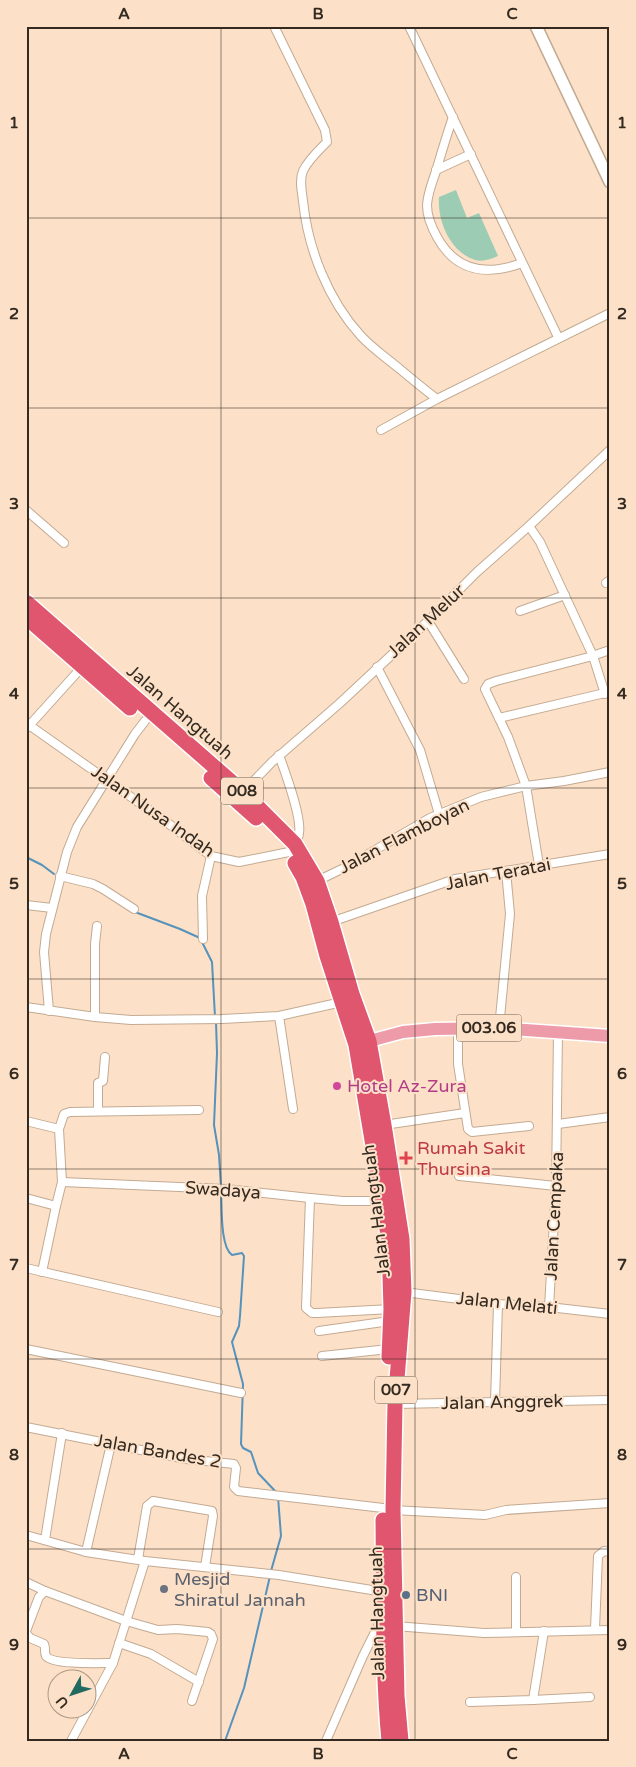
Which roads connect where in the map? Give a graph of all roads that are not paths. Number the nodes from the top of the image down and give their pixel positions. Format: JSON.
{"nodes":[{"id":1,"x":274,"y":26,"type":"edge"},
{"id":2,"x":409,"y":26,"type":"edge"},
{"id":3,"x":536,"y":26,"type":"edge"},
{"id":4,"x":453,"y":117,"type":"junction"},
{"id":5,"x":471,"y":154,"type":"junction"},
{"id":6,"x":436,"y":170,"type":"junction"},
{"id":7,"x":610,"y":182,"type":"edge"},
{"id":8,"x":522,"y":263,"type":"junction"},
{"id":9,"x":610,"y":313,"type":"edge"},
{"id":10,"x":558,"y":337,"type":"junction"},
{"id":11,"x":437,"y":399,"type":"junction"},
{"id":12,"x":381,"y":430,"type":"dead end"},
{"id":13,"x":610,"y":450,"type":"edge"},
{"id":14,"x":26,"y":510,"type":"edge"},
{"id":15,"x":529,"y":526,"type":"junction"},
{"id":16,"x":64,"y":543,"type":"dead end"},
{"id":17,"x":565,"y":595,"type":"junction"},
{"id":18,"x":26,"y":602,"type":"edge"},
{"id":19,"x":520,"y":611,"type":"dead end"},
{"id":20,"x":33,"y":618,"type":"edge"},
{"id":21,"x":428,"y":621,"type":"junction"},
{"id":22,"x":610,"y":650,"type":"edge"},
{"id":23,"x":593,"y":656,"type":"junction"},
{"id":24,"x":82,"y":667,"type":"junction"},
{"id":25,"x":377,"y":667,"type":"junction"},
{"id":26,"x":464,"y":679,"type":"dead end"},
{"id":27,"x":607,"y":693,"type":"edge"},
{"id":28,"x":499,"y":718,"type":"junction"},
{"id":29,"x":145,"y":721,"type":"junction"},
{"id":30,"x":28,"y":727,"type":"edge"},
{"id":31,"x":279,"y":755,"type":"junction"},
{"id":32,"x":610,"y":772,"type":"edge"},
{"id":33,"x":107,"y":779,"type":"junction"},
{"id":34,"x":526,"y":786,"type":"junction"},
{"id":35,"x":243,"y":792,"type":"junction"},
{"id":36,"x":439,"y":814,"type":"junction"},
{"id":37,"x":292,"y":848,"type":"junction"},
{"id":38,"x":610,"y":854,"type":"edge"},
{"id":39,"x":212,"y":856,"type":"junction"},
{"id":40,"x":539,"y":865,"type":"junction"},
{"id":41,"x":506,"y":871,"type":"junction"},
{"id":42,"x":60,"y":876,"type":"junction"},
{"id":43,"x":317,"y":881,"type":"junction"},
{"id":44,"x":26,"y":905,"type":"edge"},
{"id":45,"x":52,"y":908,"type":"junction"},
{"id":46,"x":134,"y":909,"type":"dead end"},
{"id":47,"x":331,"y":922,"type":"junction"},
{"id":48,"x":97,"y":926,"type":"dead end"},
{"id":49,"x":203,"y":940,"type":"dead end"},
{"id":50,"x":342,"y":1002,"type":"junction"},
{"id":51,"x":26,"y":1007,"type":"edge"},
{"id":52,"x":50,"y":1011,"type":"junction"},
{"id":53,"x":279,"y":1016,"type":"junction"},
{"id":54,"x":95,"y":1017,"type":"junction"},
{"id":55,"x":500,"y":1028,"type":"junction"},
{"id":56,"x":458,"y":1029,"type":"junction"},
{"id":57,"x":558,"y":1032,"type":"junction"},
{"id":58,"x":610,"y":1036,"type":"edge"},
{"id":59,"x":363,"y":1043,"type":"junction"},
{"id":60,"x":105,"y":1057,"type":"dead end"},
{"id":61,"x":293,"y":1109,"type":"dead end"},
{"id":62,"x":199,"y":1110,"type":"dead end"},
{"id":63,"x":98,"y":1111,"type":"junction"},
{"id":64,"x":465,"y":1113,"type":"junction"},
{"id":65,"x":610,"y":1117,"type":"edge"},
{"id":66,"x":26,"y":1120,"type":"edge"},
{"id":67,"x":558,"y":1124,"type":"junction"},
{"id":68,"x":384,"y":1125,"type":"junction"},
{"id":69,"x":529,"y":1126,"type":"dead end"},
{"id":70,"x":59,"y":1129,"type":"junction"},
{"id":71,"x":460,"y":1176,"type":"dead end"},
{"id":72,"x":62,"y":1182,"type":"junction"},
{"id":73,"x":556,"y":1186,"type":"junction"},
{"id":74,"x":26,"y":1198,"type":"edge"},
{"id":75,"x":310,"y":1198,"type":"junction"},
{"id":76,"x":384,"y":1201,"type":"junction"},
{"id":77,"x":56,"y":1206,"type":"junction"},
{"id":78,"x":395,"y":1240,"type":"junction"},
{"id":79,"x":26,"y":1268,"type":"edge"},
{"id":80,"x":42,"y":1272,"type":"junction"},
{"id":81,"x":404,"y":1292,"type":"junction"},
{"id":82,"x":498,"y":1304,"type":"junction"},
{"id":83,"x":549,"y":1307,"type":"junction"},
{"id":84,"x":218,"y":1312,"type":"dead end"},
{"id":85,"x":610,"y":1314,"type":"edge"},
{"id":86,"x":390,"y":1315,"type":"junction"},
{"id":87,"x":319,"y":1331,"type":"dead end"},
{"id":88,"x":26,"y":1349,"type":"edge"},
{"id":89,"x":389,"y":1349,"type":"junction"},
{"id":90,"x":322,"y":1356,"type":"dead end"},
{"id":91,"x":241,"y":1393,"type":"dead end"},
{"id":92,"x":610,"y":1400,"type":"edge"},
{"id":93,"x":495,"y":1402,"type":"junction"},
{"id":94,"x":395,"y":1404,"type":"junction"},
{"id":95,"x":26,"y":1427,"type":"edge"},
{"id":96,"x":62,"y":1433,"type":"junction"},
{"id":97,"x":111,"y":1444,"type":"junction"},
{"id":98,"x":610,"y":1503,"type":"edge"},
{"id":99,"x":388,"y":1509,"type":"junction"},
{"id":100,"x":26,"y":1535,"type":"edge"},
{"id":101,"x":45,"y":1540,"type":"junction"},
{"id":102,"x":389,"y":1545,"type":"junction"},
{"id":103,"x":86,"y":1552,"type":"junction"},
{"id":104,"x":610,"y":1552,"type":"edge"},
{"id":105,"x":142,"y":1560,"type":"junction"},
{"id":106,"x":205,"y":1568,"type":"junction"},
{"id":107,"x":516,"y":1577,"type":"dead end"},
{"id":108,"x":26,"y":1582,"type":"edge"},
{"id":109,"x":45,"y":1591,"type":"junction"},
{"id":110,"x":384,"y":1592,"type":"junction"},
{"id":111,"x":382,"y":1616,"type":"junction"},
{"id":112,"x":126,"y":1621,"type":"junction"},
{"id":113,"x":395,"y":1626,"type":"junction"},
{"id":114,"x":596,"y":1629,"type":"junction"},
{"id":115,"x":610,"y":1630,"type":"edge"},
{"id":116,"x":516,"y":1631,"type":"junction"},
{"id":117,"x":544,"y":1631,"type":"junction"},
{"id":118,"x":26,"y":1632,"type":"edge"},
{"id":119,"x":119,"y":1643,"type":"junction"},
{"id":120,"x":113,"y":1663,"type":"junction"},
{"id":121,"x":199,"y":1682,"type":"junction"},
{"id":122,"x":590,"y":1697,"type":"dead end"},
{"id":123,"x":192,"y":1700,"type":"dead end"},
{"id":124,"x":532,"y":1700,"type":"junction"},
{"id":125,"x":470,"y":1702,"type":"dead end"},
{"id":126,"x":71,"y":1741,"type":"edge"},
{"id":127,"x":326,"y":1741,"type":"edge"},
{"id":128,"x":389,"y":1741,"type":"edge"},
{"id":129,"x":401,"y":1741,"type":"edge"}],
"edges":[{"from":1,"to":11,"type":"street"},
{"from":2,"to":4,"type":"street"},
{"from":3,"to":7,"type":"street"},
{"from":4,"to":5,"type":"street"},
{"from":4,"to":6,"type":"street"},
{"from":5,"to":6,"type":"street"},
{"from":5,"to":8,"type":"street"},
{"from":6,"to":8,"type":"street"},
{"from":8,"to":10,"type":"street"},
{"from":9,"to":10,"type":"street"},
{"from":10,"to":11,"type":"street"},
{"from":11,"to":12,"type":"street"},
{"from":13,"to":15,"type":"street","name":"Jalan Melur"},
{"from":14,"to":16,"type":"street"},
{"from":15,"to":17,"type":"street"},
{"from":15,"to":21,"type":"street","name":"Jalan Melur"},
{"from":17,"to":19,"type":"street"},
{"from":17,"to":23,"type":"street"},
{"from":18,"to":20,"type":"highway","name":"Jalan Hangtuah","number":"008"},
{"from":20,"to":24,"type":"highway","name":"Jalan Hangtuah","number":"008"},
{"from":20,"to":35,"type":"highway","name":"Jalan Hangtuah","number":"008"},
{"from":21,"to":25,"type":"street","name":"Jalan Melur"},
{"from":21,"to":26,"type":"street"},
{"from":22,"to":23,"type":"street"},
{"from":23,"to":27,"type":"street"},
{"from":23,"to":28,"type":"street"},
{"from":24,"to":29,"type":"highway","name":"Jalan Hangtuah","number":"008"},
{"from":24,"to":30,"type":"street"},
{"from":25,"to":31,"type":"street","name":"Jalan Melur"},
{"from":25,"to":36,"type":"street"},
{"from":27,"to":28,"type":"street"},
{"from":28,"to":34,"type":"street"},
{"from":29,"to":33,"type":"street"},
{"from":29,"to":37,"type":"highway","name":"Jalan Hangtuah","number":"008"},
{"from":30,"to":33,"type":"street","name":"Jalan Nusa Indah"},
{"from":31,"to":35,"type":"street","name":"Jalan Melur"},
{"from":31,"to":37,"type":"street"},
{"from":32,"to":34,"type":"street","name":"Jalan Flamboyan"},
{"from":33,"to":39,"type":"street","name":"Jalan Nusa Indah"},
{"from":33,"to":42,"type":"street"},
{"from":34,"to":36,"type":"street","name":"Jalan Flamboyan"},
{"from":34,"to":40,"type":"street"},
{"from":35,"to":37,"type":"highway","name":"Jalan Hangtuah","number":"008"},
{"from":36,"to":43,"type":"street","name":"Jalan Flamboyan"},
{"from":37,"to":39,"type":"street","name":"Jalan Nusa Indah"},
{"from":37,"to":43,"type":"highway","name":"Jalan Hangtuah","number":"008"},
{"from":37,"to":50,"type":"highway","name":"Jalan Hangtuah","number":"008"},
{"from":38,"to":40,"type":"street","name":"Jalan Teratai"},
{"from":39,"to":49,"type":"street"},
{"from":40,"to":41,"type":"street","name":"Jalan Teratai"},
{"from":41,"to":47,"type":"street","name":"Jalan Teratai"},
{"from":41,"to":55,"type":"street"},
{"from":42,"to":45,"type":"street"},
{"from":42,"to":46,"type":"street"},
{"from":43,"to":47,"type":"highway","name":"Jalan Hangtuah","number":"008"},
{"from":44,"to":45,"type":"street"},
{"from":45,"to":52,"type":"street"},
{"from":47,"to":59,"type":"highway","name":"Jalan Hangtuah","number":"008"},
{"from":48,"to":54,"type":"street"},
{"from":50,"to":53,"type":"street"},
{"from":50,"to":59,"type":"highway","name":"Jalan Hangtuah","number":"008"},
{"from":51,"to":52,"type":"street"},
{"from":52,"to":54,"type":"street"},
{"from":53,"to":54,"type":"street"},
{"from":53,"to":61,"type":"street"},
{"from":55,"to":56,"type":"main road","number":"003.06"},
{"from":55,"to":57,"type":"main road","number":"003.06"},
{"from":56,"to":59,"type":"main road","number":"003.06"},
{"from":56,"to":64,"type":"street"},
{"from":57,"to":58,"type":"main road","number":"003.06"},
{"from":57,"to":67,"type":"street","name":"Jalan Cempaka"},
{"from":59,"to":68,"type":"highway","name":"Jalan Hangtuah","number":"007"},
{"from":59,"to":76,"type":"highway","name":"Jalan Hangtuah","number":"007"},
{"from":60,"to":63,"type":"street"},
{"from":62,"to":63,"type":"street"},
{"from":63,"to":70,"type":"street"},
{"from":64,"to":68,"type":"street"},
{"from":64,"to":69,"type":"street"},
{"from":65,"to":67,"type":"street"},
{"from":66,"to":70,"type":"street"},
{"from":67,"to":73,"type":"street","name":"Jalan Cempaka"},
{"from":68,"to":78,"type":"highway","name":"Jalan Hangtuah","number":"007"},
{"from":70,"to":72,"type":"street"},
{"from":71,"to":73,"type":"street"},
{"from":72,"to":75,"type":"street","name":"Swadaya"},
{"from":72,"to":77,"type":"street"},
{"from":73,"to":83,"type":"street","name":"Jalan Cempaka"},
{"from":74,"to":77,"type":"street"},
{"from":75,"to":76,"type":"street","name":"Swadaya"},
{"from":75,"to":86,"type":"street"},
{"from":76,"to":78,"type":"highway","name":"Jalan Hangtuah","number":"007"},
{"from":77,"to":80,"type":"street"},
{"from":78,"to":81,"type":"highway","name":"Jalan Hangtuah","number":"007"},
{"from":78,"to":86,"type":"highway","name":"Jalan Hangtuah","number":"007"},
{"from":79,"to":80,"type":"street"},
{"from":80,"to":84,"type":"street"},
{"from":81,"to":82,"type":"street","name":"Jalan Melati"},
{"from":81,"to":94,"type":"highway","name":"Jalan Hangtuah","number":"007"},
{"from":82,"to":83,"type":"street","name":"Jalan Melati"},
{"from":82,"to":93,"type":"street"},
{"from":83,"to":85,"type":"street","name":"Jalan Melati"},
{"from":86,"to":87,"type":"street"},
{"from":86,"to":89,"type":"highway","name":"Jalan Hangtuah","number":"007"},
{"from":88,"to":91,"type":"street"},
{"from":89,"to":90,"type":"street"},
{"from":89,"to":99,"type":"highway","name":"Jalan Hangtuah","number":"007"},
{"from":92,"to":93,"type":"street","name":"Jalan Anggrek"},
{"from":93,"to":94,"type":"street","name":"Jalan Anggrek"},
{"from":94,"to":99,"type":"highway","name":"Jalan Hangtuah","number":"007"},
{"from":95,"to":96,"type":"street","name":"Jalan Bandes 2"},
{"from":96,"to":97,"type":"street","name":"Jalan Bandes 2"},
{"from":96,"to":101,"type":"street"},
{"from":97,"to":99,"type":"street","name":"Jalan Bandes 2"},
{"from":97,"to":103,"type":"street"},
{"from":98,"to":99,"type":"street","name":"Jalan Bandes 2"},
{"from":99,"to":102,"type":"highway","name":"Jalan Hangtuah","number":"007"},
{"from":100,"to":101,"type":"street"},
{"from":101,"to":103,"type":"street"},
{"from":102,"to":110,"type":"highway","name":"Jalan Hangtuah","number":"007"},
{"from":102,"to":113,"type":"highway","name":"Jalan Hangtuah","number":"007"},
{"from":103,"to":105,"type":"street"},
{"from":104,"to":114,"type":"street"},
{"from":105,"to":106,"type":"street"},
{"from":105,"to":106,"type":"street"},
{"from":105,"to":112,"type":"street"},
{"from":106,"to":110,"type":"street"},
{"from":107,"to":116,"type":"street"},
{"from":108,"to":109,"type":"street"},
{"from":109,"to":112,"type":"street"},
{"from":109,"to":118,"type":"street"},
{"from":110,"to":111,"type":"highway","name":"Jalan Hangtuah","number":"007"},
{"from":111,"to":127,"type":"street"},
{"from":111,"to":128,"type":"highway","name":"Jalan Hangtuah","number":"007"},
{"from":112,"to":119,"type":"street"},
{"from":112,"to":121,"type":"street"},
{"from":113,"to":116,"type":"street"},
{"from":113,"to":129,"type":"highway","name":"Jalan Hangtuah","number":"007"},
{"from":114,"to":115,"type":"street"},
{"from":114,"to":117,"type":"street"},
{"from":116,"to":117,"type":"street"},
{"from":117,"to":124,"type":"street"},
{"from":118,"to":120,"type":"street"},
{"from":119,"to":120,"type":"street"},
{"from":119,"to":121,"type":"street"},
{"from":120,"to":126,"type":"street"},
{"from":121,"to":123,"type":"street"},
{"from":122,"to":124,"type":"street"},
{"from":124,"to":125,"type":"street"}]}
